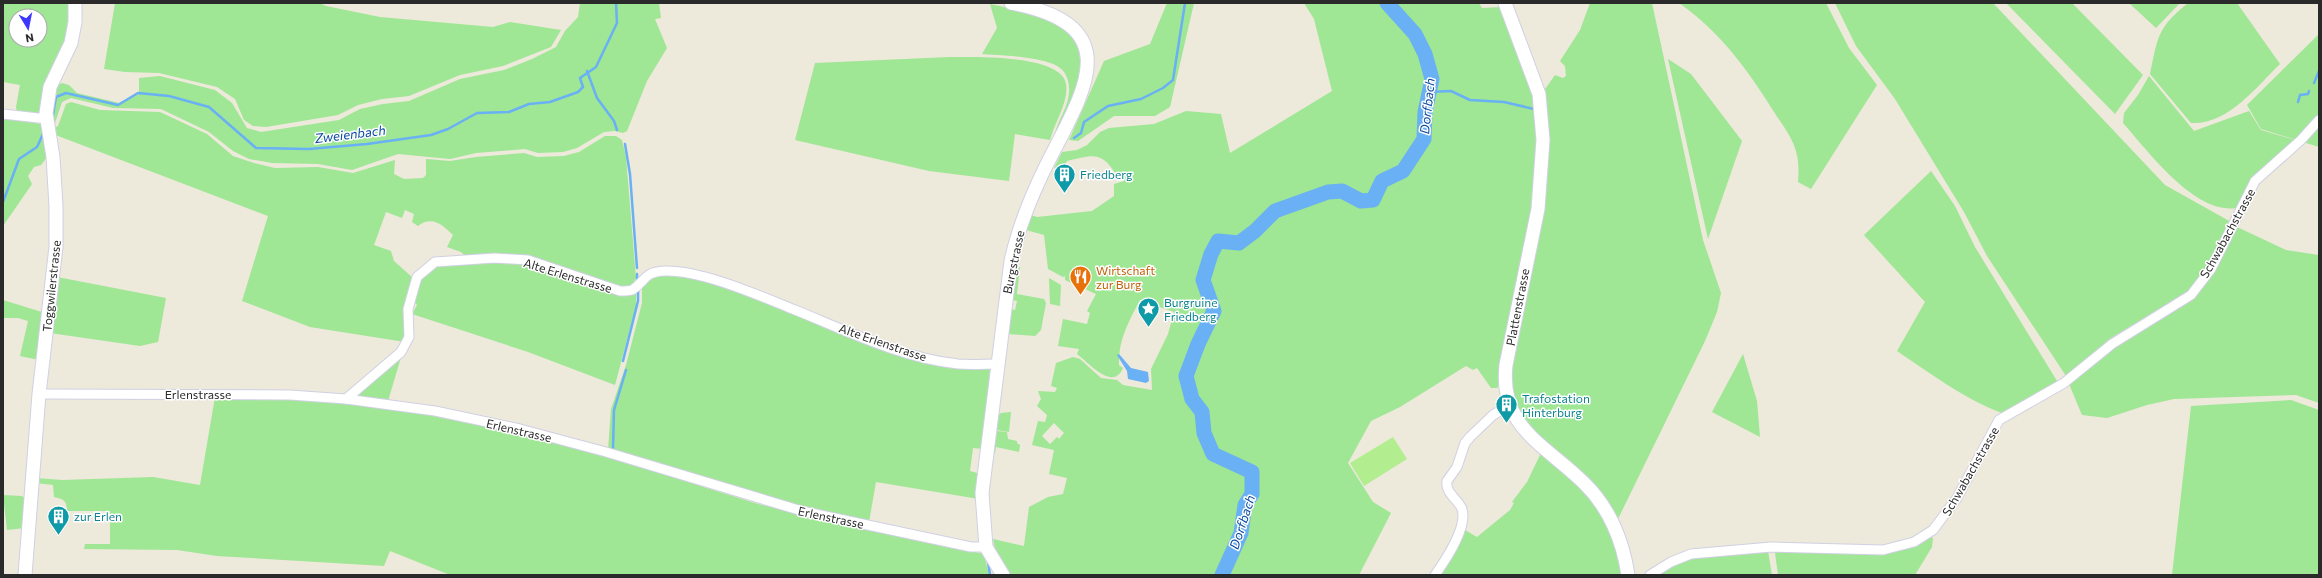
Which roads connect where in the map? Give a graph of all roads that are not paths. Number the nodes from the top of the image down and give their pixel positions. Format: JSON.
{"nodes":[{"id":1,"x":75,"y":3,"type":"edge"},
{"id":2,"x":1011,"y":3,"type":"edge"},
{"id":3,"x":1505,"y":3,"type":"edge"},
{"id":4,"x":3,"y":114,"type":"edge"},
{"id":5,"x":47,"y":119,"type":"junction"},
{"id":6,"x":2319,"y":120,"type":"edge"},
{"id":7,"x":998,"y":364,"type":"junction"},
{"id":8,"x":39,"y":394,"type":"junction"},
{"id":9,"x":346,"y":399,"type":"junction"},
{"id":10,"x":1510,"y":405,"type":"junction"},
{"id":11,"x":986,"y":547,"type":"junction"},
{"id":12,"x":995,"y":560,"type":"junction"},
{"id":13,"x":25,"y":575,"type":"edge"},
{"id":14,"x":994,"y":575,"type":"edge"},
{"id":15,"x":1003,"y":575,"type":"edge"},
{"id":16,"x":1435,"y":575,"type":"edge"},
{"id":17,"x":1628,"y":575,"type":"edge"},
{"id":18,"x":1650,"y":575,"type":"edge"}],
"edges":[{"from":1,"to":5,"type":"street","name":"Toggwilerstrasse"},
{"from":2,"to":7,"type":"street","name":"Burgstrasse"},
{"from":3,"to":10,"type":"street","name":"Plattenstrasse"},
{"from":4,"to":5,"type":"street"},
{"from":5,"to":8,"type":"street","name":"Toggwilerstrasse"},
{"from":6,"to":18,"type":"street","name":"Schwabachstrasse"},
{"from":7,"to":9,"type":"street","name":"Alte Erlenstrasse"},
{"from":7,"to":11,"type":"street","name":"Burgstrasse"},
{"from":8,"to":9,"type":"street","name":"Erlenstrasse"},
{"from":8,"to":13,"type":"street","name":"Toggwilerstrasse"},
{"from":9,"to":11,"type":"street","name":"Erlenstrasse"},
{"from":10,"to":16,"type":"street"},
{"from":10,"to":17,"type":"street","name":"Plattenstrasse"},
{"from":11,"to":12,"type":"street"},
{"from":12,"to":14,"type":"street"},
{"from":12,"to":15,"type":"street"}]}
